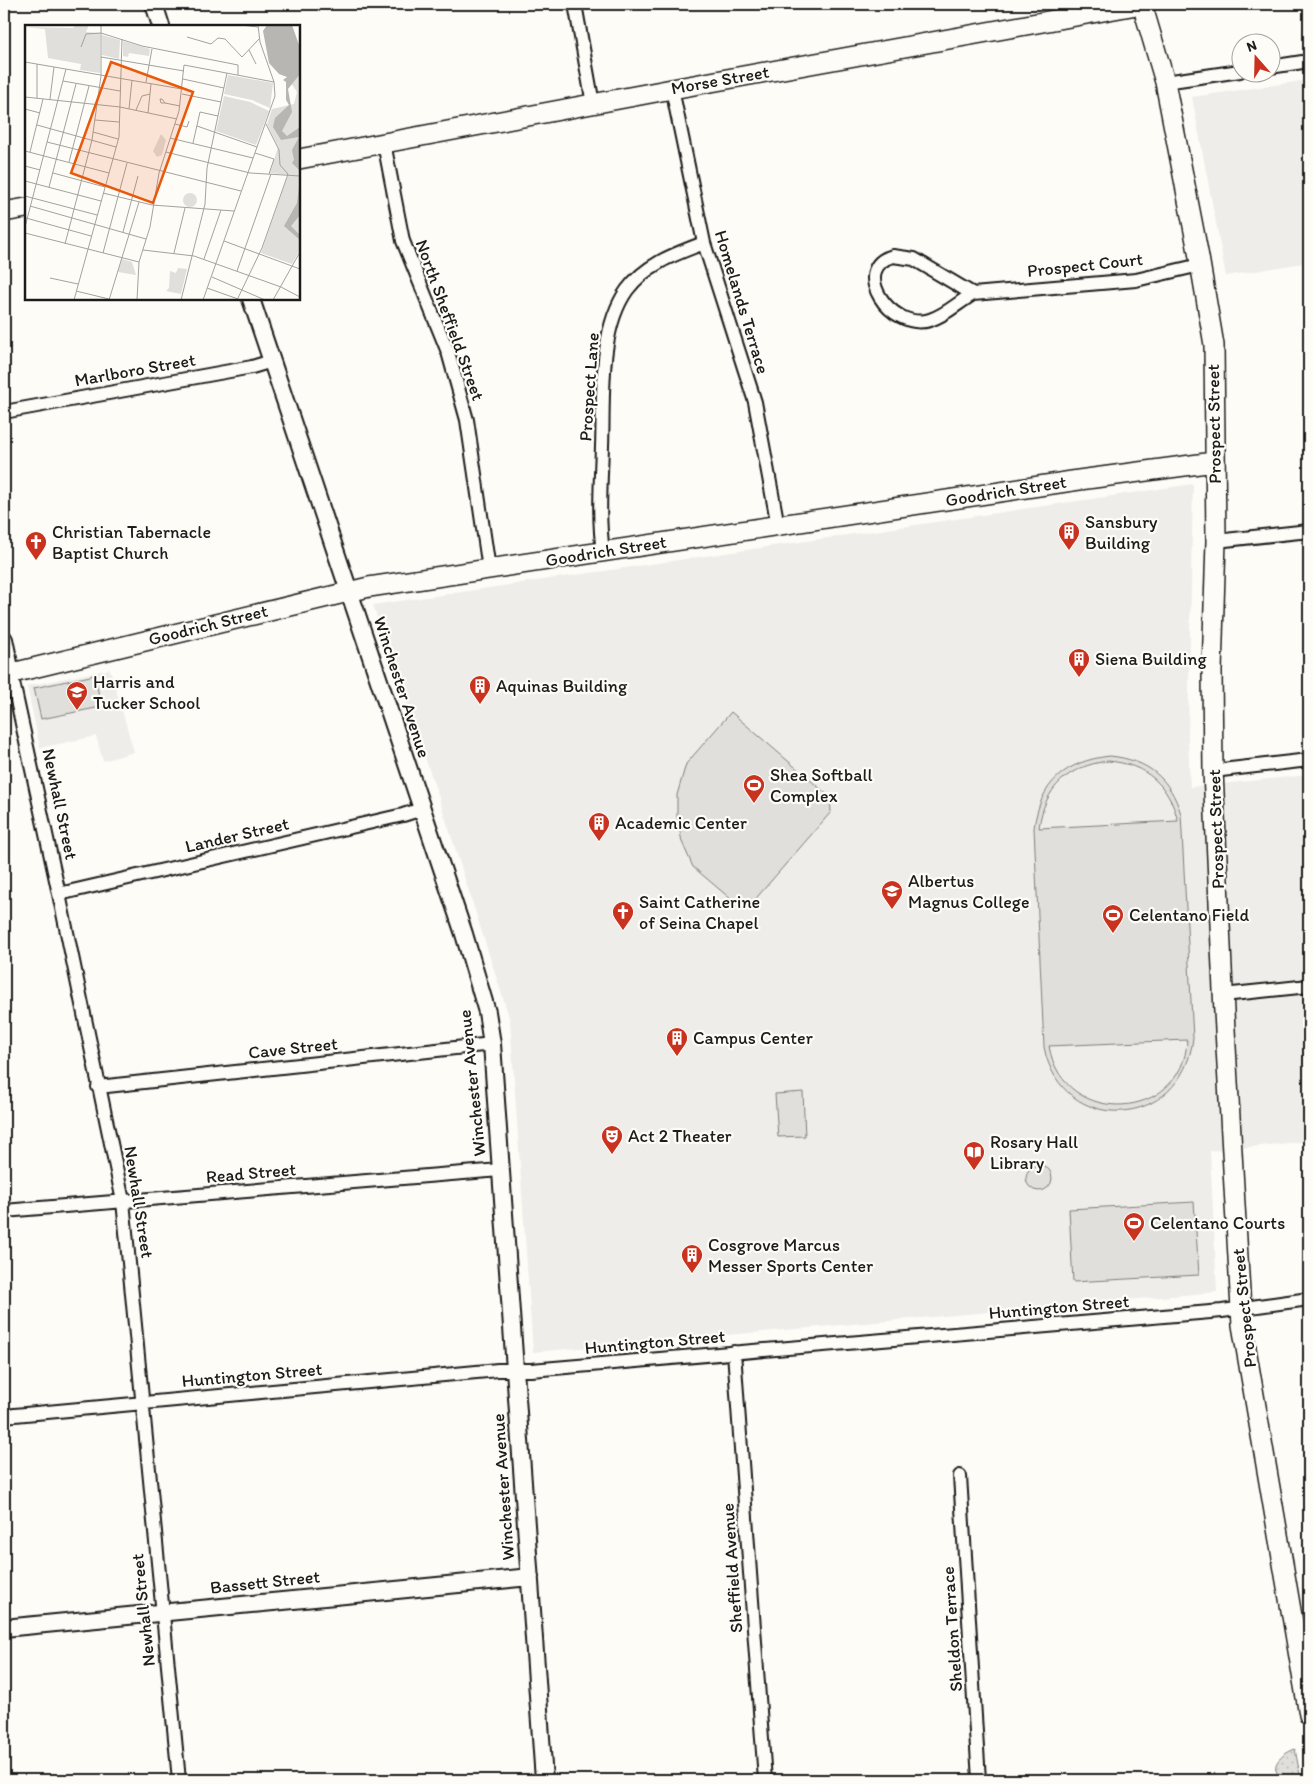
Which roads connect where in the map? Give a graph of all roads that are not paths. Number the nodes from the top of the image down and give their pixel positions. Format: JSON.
{"nodes":[{"id":1,"x":154,"y":4,"type":"edge"},
{"id":2,"x":575,"y":4,"type":"edge"},
{"id":3,"x":1142,"y":4,"type":"edge"},
{"id":4,"x":162,"y":25,"type":"edge"},
{"id":5,"x":1309,"y":61,"type":"edge"},
{"id":6,"x":1280,"y":65,"type":"edge"},
{"id":7,"x":1230,"y":72,"type":"edge"},
{"id":8,"x":1165,"y":82,"type":"junction"},
{"id":9,"x":672,"y":89,"type":"junction"},
{"id":10,"x":593,"y":104,"type":"junction"},
{"id":11,"x":384,"y":143,"type":"junction"},
{"id":12,"x":300,"y":159,"type":"edge"},
{"id":13,"x":25,"y":208,"type":"edge"},
{"id":14,"x":4,"y":212,"type":"edge"},
{"id":15,"x":704,"y":243,"type":"junction"},
{"id":16,"x":1200,"y":266,"type":"junction"},
{"id":17,"x":973,"y":294,"type":"junction"},
{"id":18,"x":251,"y":300,"type":"edge"},
{"id":19,"x":272,"y":361,"type":"junction"},
{"id":20,"x":4,"y":412,"type":"edge"},
{"id":21,"x":1214,"y":462,"type":"junction"},
{"id":22,"x":778,"y":526,"type":"junction"},
{"id":23,"x":1309,"y":531,"type":"edge"},
{"id":24,"x":1216,"y":541,"type":"junction"},
{"id":25,"x":603,"y":552,"type":"junction"},
{"id":26,"x":489,"y":569,"type":"junction"},
{"id":27,"x":349,"y":591,"type":"junction"},
{"id":28,"x":4,"y":639,"type":"edge"},
{"id":29,"x":7,"y":674,"type":"edge"},
{"id":30,"x":1309,"y":760,"type":"edge"},
{"id":31,"x":1213,"y":771,"type":"junction"},
{"id":32,"x":422,"y":809,"type":"junction"},
{"id":33,"x":59,"y":894,"type":"junction"},
{"id":34,"x":1309,"y":986,"type":"edge"},
{"id":35,"x":1223,"y":996,"type":"junction"},
{"id":36,"x":492,"y":1044,"type":"junction"},
{"id":37,"x":98,"y":1087,"type":"junction"},
{"id":38,"x":500,"y":1170,"type":"junction"},
{"id":39,"x":123,"y":1201,"type":"junction"},
{"id":40,"x":4,"y":1211,"type":"edge"},
{"id":41,"x":1309,"y":1299,"type":"edge"},
{"id":42,"x":1242,"y":1308,"type":"junction"},
{"id":43,"x":734,"y":1352,"type":"junction"},
{"id":44,"x":514,"y":1370,"type":"junction"},
{"id":45,"x":143,"y":1402,"type":"junction"},
{"id":46,"x":4,"y":1416,"type":"edge"},
{"id":47,"x":960,"y":1476,"type":"dead end"},
{"id":48,"x":530,"y":1576,"type":"junction"},
{"id":49,"x":163,"y":1612,"type":"junction"},
{"id":50,"x":4,"y":1628,"type":"edge"},
{"id":51,"x":1309,"y":1715,"type":"edge"},
{"id":52,"x":179,"y":1780,"type":"edge"},
{"id":53,"x":544,"y":1780,"type":"edge"},
{"id":54,"x":765,"y":1780,"type":"edge"},
{"id":55,"x":979,"y":1780,"type":"edge"}],
"edges":[{"from":1,"to":4,"type":"street"},
{"from":2,"to":10,"type":"street"},
{"from":3,"to":8,"type":"main road","name":"Prospect Street"},
{"from":3,"to":9,"type":"main road","name":"Morse Street"},
{"from":5,"to":6,"type":"street"},
{"from":7,"to":8,"type":"street"},
{"from":8,"to":16,"type":"main road","name":"Prospect Street"},
{"from":9,"to":10,"type":"main road","name":"Morse Street"},
{"from":9,"to":15,"type":"street","name":"Homelands Terrace"},
{"from":10,"to":11,"type":"main road","name":"Morse Street"},
{"from":11,"to":12,"type":"main road","name":"Morse Street"},
{"from":11,"to":26,"type":"street","name":"North Sheffield Street"},
{"from":13,"to":14,"type":"main road"},
{"from":15,"to":22,"type":"street","name":"Homelands Terrace"},
{"from":15,"to":25,"type":"street","name":"Prospect Lane"},
{"from":16,"to":17,"type":"street","name":"Prospect Court"},
{"from":16,"to":21,"type":"main road","name":"Prospect Street"},
{"from":17,"to":17,"type":"street","name":"Prospect Court"},
{"from":18,"to":19,"type":"street","name":"Winchester Avenue"},
{"from":19,"to":20,"type":"street","name":"Marlboro Street"},
{"from":19,"to":27,"type":"street","name":"Winchester Avenue"},
{"from":21,"to":22,"type":"main road","name":"Goodrich Street"},
{"from":21,"to":24,"type":"main road","name":"Prospect Street"},
{"from":22,"to":25,"type":"main road","name":"Goodrich Street"},
{"from":23,"to":24,"type":"street"},
{"from":24,"to":31,"type":"main road","name":"Prospect Street"},
{"from":25,"to":26,"type":"main road","name":"Goodrich Street"},
{"from":26,"to":27,"type":"main road","name":"Goodrich Street"},
{"from":27,"to":29,"type":"main road","name":"Goodrich Street"},
{"from":27,"to":32,"type":"street","name":"Winchester Avenue"},
{"from":28,"to":29,"type":"street","name":"Newhall Street"},
{"from":29,"to":33,"type":"street","name":"Newhall Street"},
{"from":30,"to":31,"type":"street"},
{"from":31,"to":35,"type":"main road","name":"Prospect Street"},
{"from":32,"to":33,"type":"street","name":"Lander Street"},
{"from":32,"to":36,"type":"street","name":"Winchester Avenue"},
{"from":33,"to":37,"type":"street","name":"Newhall Street"},
{"from":34,"to":35,"type":"street"},
{"from":35,"to":42,"type":"main road","name":"Prospect Street"},
{"from":36,"to":37,"type":"street","name":"Cave Street"},
{"from":36,"to":38,"type":"street","name":"Winchester Avenue"},
{"from":37,"to":39,"type":"street","name":"Newhall Street"},
{"from":38,"to":39,"type":"street","name":"Read Street"},
{"from":38,"to":44,"type":"street","name":"Winchester Avenue"},
{"from":39,"to":40,"type":"street","name":"Read Street"},
{"from":39,"to":45,"type":"street","name":"Newhall Street"},
{"from":41,"to":42,"type":"street","name":"Huntington Street"},
{"from":42,"to":43,"type":"street","name":"Huntington Street"},
{"from":42,"to":51,"type":"main road","name":"Prospect Street"},
{"from":43,"to":44,"type":"street","name":"Huntington Street"},
{"from":43,"to":54,"type":"street","name":"Sheffield Avenue"},
{"from":44,"to":45,"type":"street","name":"Huntington Street"},
{"from":44,"to":48,"type":"street","name":"Winchester Avenue"},
{"from":45,"to":46,"type":"street","name":"Huntington Street"},
{"from":45,"to":49,"type":"street","name":"Newhall Street"},
{"from":47,"to":55,"type":"street","name":"Sheldon Terrace"},
{"from":48,"to":49,"type":"street","name":"Bassett Street"},
{"from":48,"to":53,"type":"street","name":"Winchester Avenue"},
{"from":49,"to":50,"type":"street","name":"Bassett Street"},
{"from":49,"to":52,"type":"street","name":"Newhall Street"}]}
